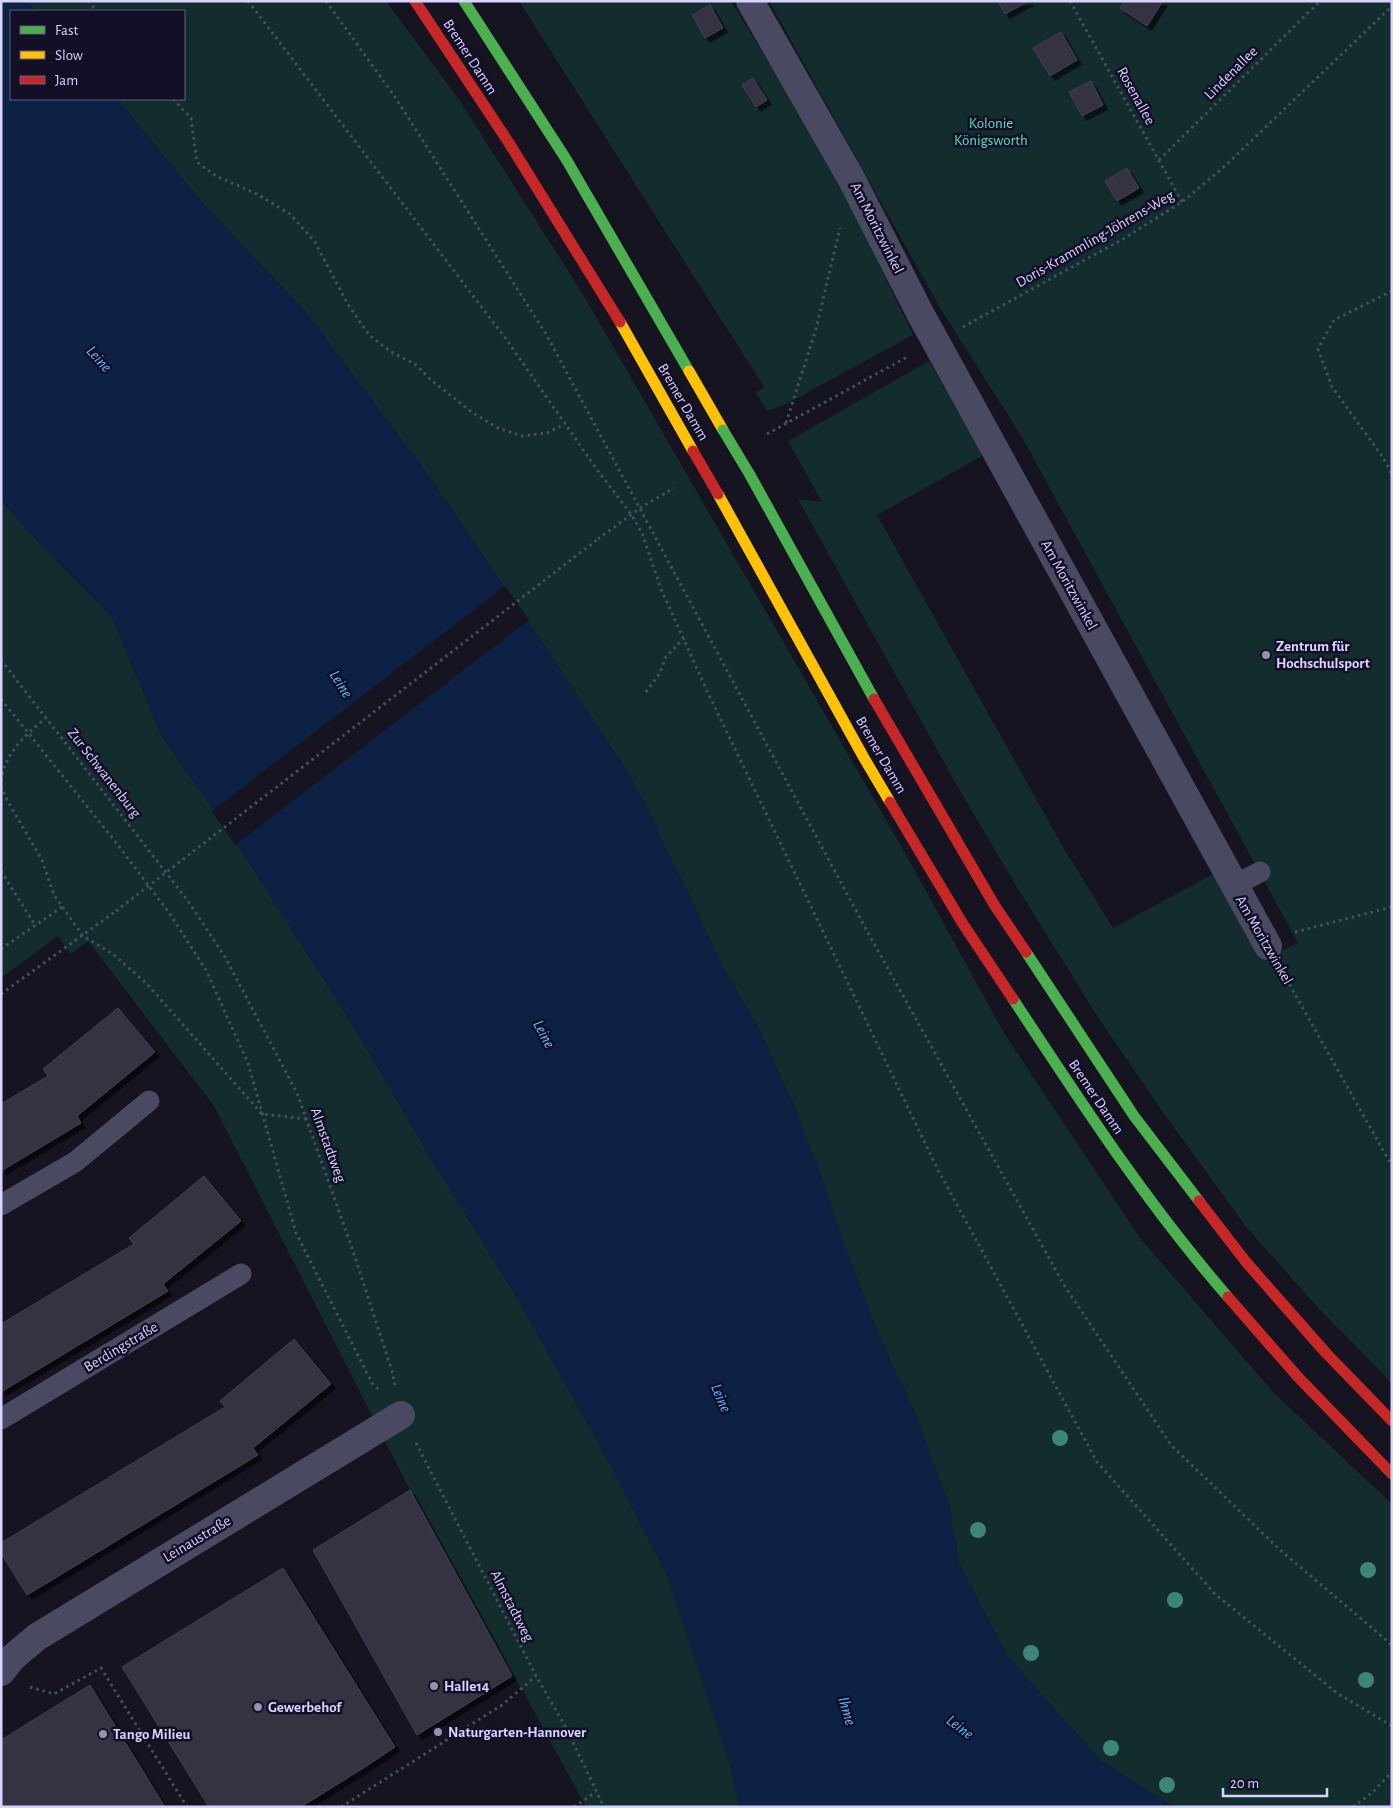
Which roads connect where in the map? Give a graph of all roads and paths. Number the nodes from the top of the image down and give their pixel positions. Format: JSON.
{"nodes":[{"id":1,"x":248,"y":1,"type":"edge"},
{"id":2,"x":326,"y":1,"type":"edge"},
{"id":3,"x":415,"y":1,"type":"edge"},
{"id":4,"x":464,"y":1,"type":"edge"},
{"id":5,"x":750,"y":1,"type":"edge"},
{"id":6,"x":1070,"y":1,"type":"edge"},
{"id":7,"x":1320,"y":1,"type":"edge"},
{"id":8,"x":1392,"y":6,"type":"edge"},
{"id":9,"x":174,"y":100,"type":"edge"},
{"id":10,"x":1159,"y":160,"type":"junction"},
{"id":11,"x":1182,"y":202,"type":"junction"},
{"id":12,"x":840,"y":225,"type":"dead end"},
{"id":13,"x":1392,"y":291,"type":"edge"},
{"id":14,"x":936,"y":342,"type":"junction"},
{"id":15,"x":565,"y":424,"type":"junction"},
{"id":16,"x":786,"y":424,"type":"junction"},
{"id":17,"x":767,"y":434,"type":"dead end"},
{"id":18,"x":1392,"y":474,"type":"edge"},
{"id":19,"x":674,"y":488,"type":"dead end"},
{"id":20,"x":640,"y":508,"type":"junction"},
{"id":21,"x":631,"y":514,"type":"junction"},
{"id":22,"x":684,"y":638,"type":"junction"},
{"id":23,"x":1,"y":660,"type":"edge"},
{"id":24,"x":646,"y":692,"type":"dead end"},
{"id":25,"x":1,"y":699,"type":"edge"},
{"id":26,"x":46,"y":718,"type":"junction"},
{"id":27,"x":28,"y":733,"type":"junction"},
{"id":28,"x":1,"y":781,"type":"edge"},
{"id":29,"x":1,"y":786,"type":"edge"},
{"id":30,"x":1,"y":871,"type":"edge"},
{"id":31,"x":1260,"y":872,"type":"dead end"},
{"id":32,"x":1233,"y":886,"type":"junction"},
{"id":33,"x":188,"y":901,"type":"joint"},
{"id":34,"x":62,"y":907,"type":"junction"},
{"id":35,"x":1392,"y":907,"type":"edge"},
{"id":36,"x":36,"y":925,"type":"junction"},
{"id":37,"x":1293,"y":932,"type":"dead end"},
{"id":38,"x":83,"y":936,"type":"junction"},
{"id":39,"x":1268,"y":946,"type":"joint"},
{"id":40,"x":1,"y":949,"type":"edge"},
{"id":41,"x":1,"y":994,"type":"edge"},
{"id":42,"x":149,"y":1101,"type":"dead end"},
{"id":43,"x":262,"y":1114,"type":"junction"},
{"id":44,"x":307,"y":1119,"type":"junction"},
{"id":45,"x":1392,"y":1166,"type":"edge"},
{"id":46,"x":1,"y":1205,"type":"edge"},
{"id":47,"x":241,"y":1274,"type":"dead end"},
{"id":48,"x":401,"y":1415,"type":"junction"},
{"id":49,"x":1,"y":1419,"type":"edge"},
{"id":50,"x":1392,"y":1421,"type":"edge"},
{"id":51,"x":1392,"y":1474,"type":"edge"},
{"id":52,"x":1392,"y":1645,"type":"edge"},
{"id":53,"x":5,"y":1657,"type":"edge"},
{"id":54,"x":536,"y":1676,"type":"junction"},
{"id":55,"x":1392,"y":1726,"type":"edge"},
{"id":56,"x":1392,"y":1772,"type":"edge"},
{"id":57,"x":596,"y":1792,"type":"junction"},
{"id":58,"x":187,"y":1807,"type":"edge"},
{"id":59,"x":341,"y":1807,"type":"edge"},
{"id":60,"x":574,"y":1807,"type":"edge"},
{"id":61,"x":604,"y":1807,"type":"edge"},
{"id":62,"x":1353,"y":1807,"type":"edge"}],
"edges":[{"from":1,"to":15,"type":"path"},
{"from":2,"to":20,"type":"path"},
{"from":3,"to":51,"type":"main road","name":"Bremer Damm","bridge":true},
{"from":4,"to":50,"type":"main road","name":"Bremer Damm","bridge":true},
{"from":5,"to":14,"type":"street","name":"Am Moritzwinkel"},
{"from":6,"to":10,"type":"path","name":"Rosenallee"},
{"from":7,"to":10,"type":"path","name":"Lindenallee"},
{"from":8,"to":11,"type":"path","name":"Doris-Krammling-Jöhrens-Weg"},
{"from":9,"to":15,"type":"path"},
{"from":10,"to":11,"type":"path","name":"Rosenallee"},
{"from":11,"to":14,"type":"path","name":"Doris-Krammling-Jöhrens-Weg"},
{"from":12,"to":16,"type":"path"},
{"from":13,"to":18,"type":"path"},
{"from":14,"to":16,"type":"path","name":"Doris-Krammling-Jöhrens-Weg"},
{"from":14,"to":32,"type":"street","name":"Am Moritzwinkel"},
{"from":15,"to":21,"type":"path"},
{"from":16,"to":17,"type":"path","name":"Doris-Krammling-Jöhrens-Weg"},
{"from":19,"to":20,"type":"path"},
{"from":20,"to":21,"type":"path"},
{"from":20,"to":52,"type":"path"},
{"from":21,"to":22,"type":"path"},
{"from":21,"to":38,"type":"path","bridge":true},
{"from":22,"to":24,"type":"path"},
{"from":22,"to":55,"type":"path"},
{"from":23,"to":26,"type":"path","name":"Zur Schwanenburg"},
{"from":25,"to":27,"type":"path"},
{"from":26,"to":27,"type":"path"},
{"from":26,"to":33,"type":"path","name":"Zur Schwanenburg"},
{"from":27,"to":28,"type":"path"},
{"from":27,"to":43,"type":"path","name":"Almstadtweg"},
{"from":29,"to":34,"type":"path"},
{"from":30,"to":36,"type":"path"},
{"from":31,"to":32,"type":"lane"},
{"from":32,"to":39,"type":"street","name":"Am Moritzwinkel"},
{"from":33,"to":44,"type":"path","name":"Almstadtweg"},
{"from":34,"to":36,"type":"path"},
{"from":34,"to":38,"type":"path"},
{"from":35,"to":37,"type":"path"},
{"from":36,"to":40,"type":"path"},
{"from":38,"to":41,"type":"path"},
{"from":38,"to":43,"type":"path"},
{"from":39,"to":45,"type":"path","name":"Am Moritzwinkel"},
{"from":42,"to":46,"type":"lane"},
{"from":43,"to":44,"type":"path"},
{"from":43,"to":48,"type":"path","name":"Almstadtweg"},
{"from":44,"to":48,"type":"path","name":"Almstadtweg"},
{"from":47,"to":49,"type":"lane","name":"Berdingstraße"},
{"from":48,"to":53,"type":"street","name":"Leinaustraße"},
{"from":48,"to":54,"type":"path","name":"Almstadtweg"},
{"from":53,"to":58,"type":"path"},
{"from":54,"to":57,"type":"path","name":"Almstadtweg"},
{"from":54,"to":59,"type":"path"},
{"from":56,"to":62,"type":"path"},
{"from":57,"to":60,"type":"path"},
{"from":57,"to":61,"type":"path","name":"Almstadtweg"}]}
